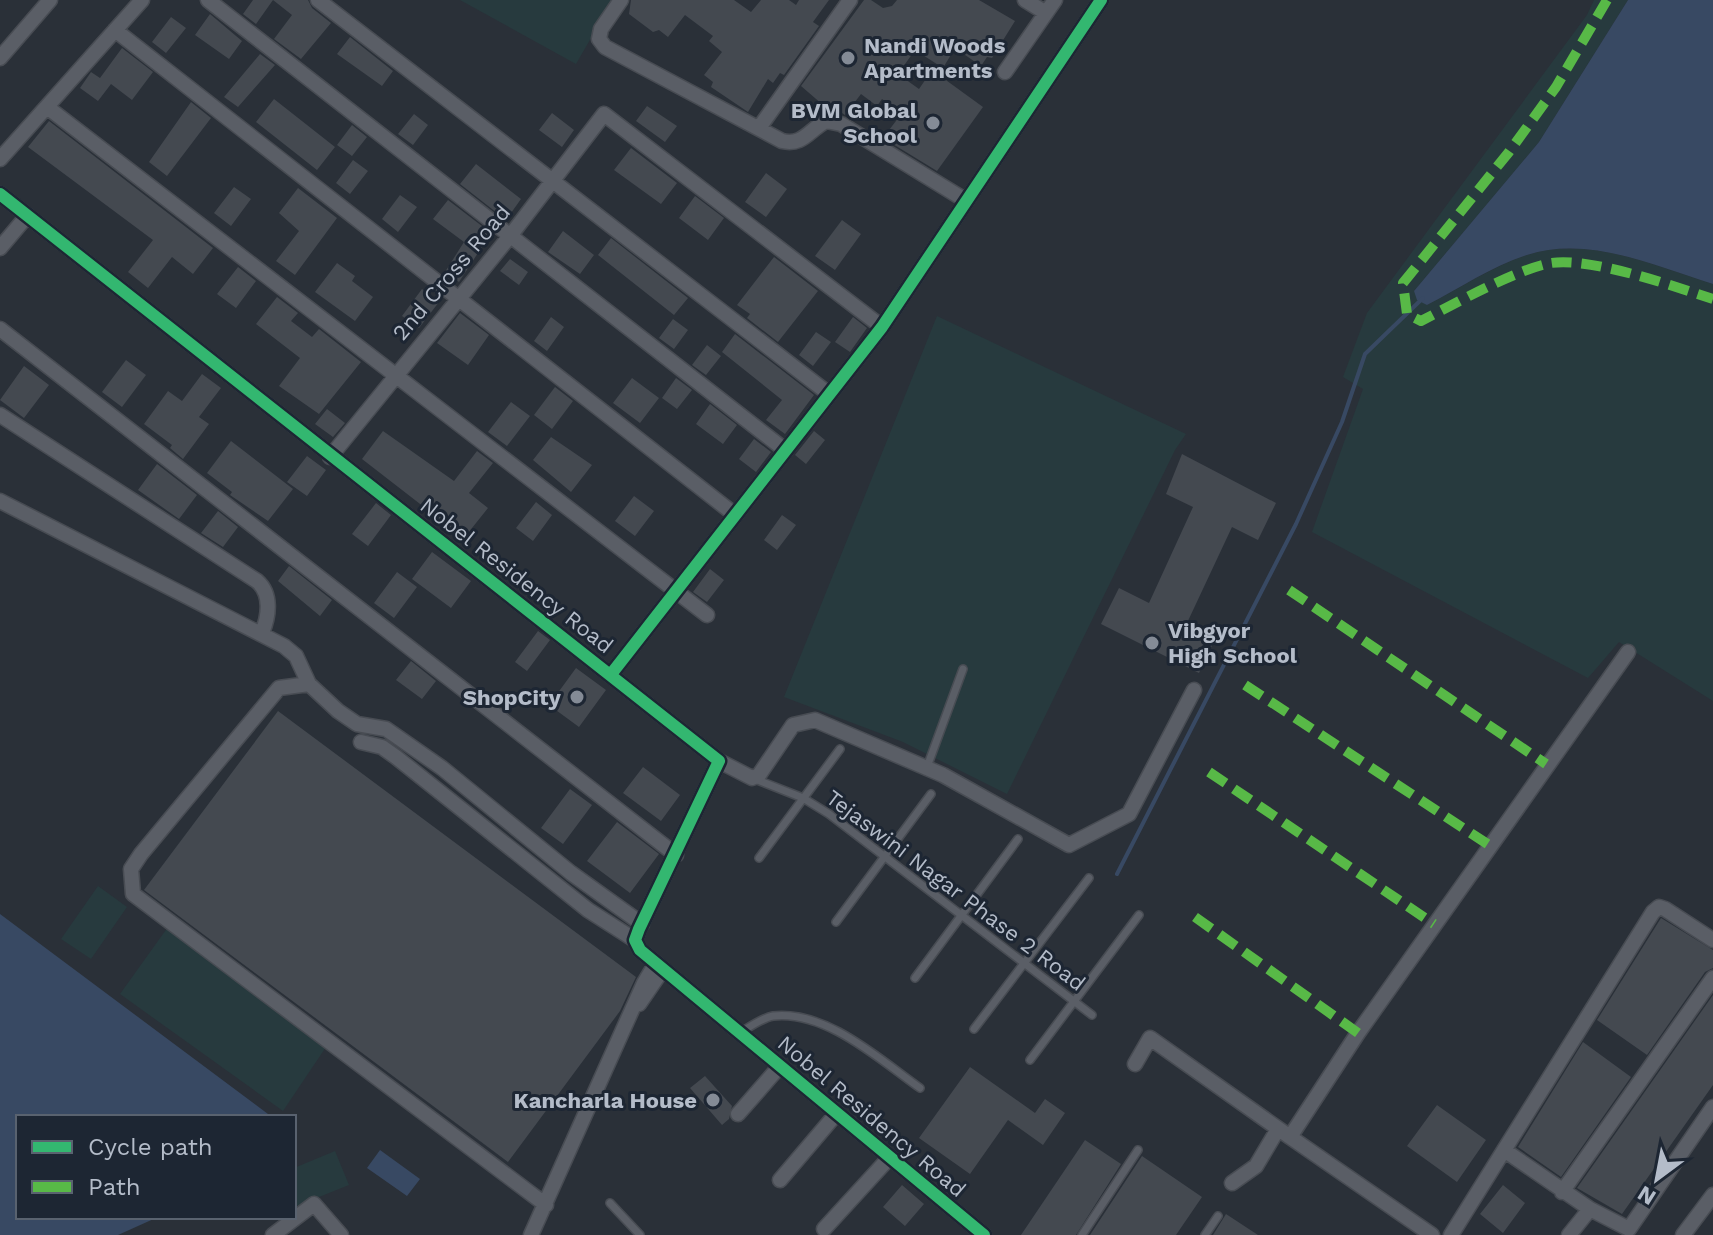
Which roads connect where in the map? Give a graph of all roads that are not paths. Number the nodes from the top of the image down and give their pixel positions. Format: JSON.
{"nodes":[{"id":1,"x":50,"y":0,"type":"edge"},
{"id":2,"x":142,"y":0,"type":"edge"},
{"id":3,"x":208,"y":0,"type":"edge"},
{"id":4,"x":318,"y":0,"type":"edge"},
{"id":5,"x":621,"y":0,"type":"edge"},
{"id":6,"x":850,"y":0,"type":"edge"},
{"id":7,"x":1025,"y":0,"type":"edge"},
{"id":8,"x":1055,"y":0,"type":"edge"},
{"id":9,"x":1101,"y":0,"type":"edge"},
{"id":10,"x":1046,"y":13,"type":"junction"},
{"id":11,"x":115,"y":30,"type":"junction"},
{"id":12,"x":0,"y":58,"type":"edge"},
{"id":13,"x":1005,"y":72,"type":"dead end"},
{"id":14,"x":47,"y":107,"type":"junction"},
{"id":15,"x":759,"y":128,"type":"junction"},
{"id":16,"x":0,"y":159,"type":"edge"},
{"id":17,"x":553,"y":180,"type":"junction"},
{"id":18,"x":0,"y":194,"type":"edge"},
{"id":19,"x":965,"y":200,"type":"junction"},
{"id":20,"x":27,"y":216,"type":"junction"},
{"id":21,"x":510,"y":236,"type":"junction"},
{"id":22,"x":0,"y":248,"type":"edge"},
{"id":23,"x":459,"y":297,"type":"junction"},
{"id":24,"x":882,"y":327,"type":"junction"},
{"id":25,"x":0,"y":329,"type":"edge"},
{"id":26,"x":394,"y":375,"type":"junction"},
{"id":27,"x":829,"y":394,"type":"junction"},
{"id":28,"x":0,"y":415,"type":"edge"},
{"id":29,"x":785,"y":450,"type":"junction"},
{"id":30,"x":330,"y":457,"type":"junction"},
{"id":31,"x":0,"y":501,"type":"edge"},
{"id":32,"x":734,"y":514,"type":"junction"},
{"id":33,"x":675,"y":590,"type":"junction"},
{"id":34,"x":707,"y":615,"type":"dead end"},
{"id":35,"x":262,"y":633,"type":"junction"},
{"id":36,"x":1628,"y":652,"type":"dead end"},
{"id":37,"x":963,"y":669,"type":"dead end"},
{"id":38,"x":612,"y":673,"type":"junction"},
{"id":39,"x":309,"y":684,"type":"junction"},
{"id":40,"x":1194,"y":690,"type":"dead end"},
{"id":41,"x":361,"y":742,"type":"dead end"},
{"id":42,"x":840,"y":749,"type":"dead end"},
{"id":43,"x":719,"y":761,"type":"junction"},
{"id":44,"x":927,"y":767,"type":"junction"},
{"id":45,"x":752,"y":778,"type":"junction"},
{"id":46,"x":931,"y":794,"type":"dead end"},
{"id":47,"x":803,"y":798,"type":"junction"},
{"id":48,"x":1018,"y":839,"type":"dead end"},
{"id":49,"x":883,"y":854,"type":"junction"},
{"id":50,"x":676,"y":855,"type":"junction"},
{"id":51,"x":759,"y":858,"type":"dead end"},
{"id":52,"x":1089,"y":878,"type":"dead end"},
{"id":53,"x":1139,"y":915,"type":"dead end"},
{"id":54,"x":962,"y":918,"type":"junction"},
{"id":55,"x":836,"y":922,"type":"dead end"},
{"id":56,"x":642,"y":924,"type":"junction"},
{"id":57,"x":635,"y":940,"type":"junction"},
{"id":58,"x":1713,"y":940,"type":"edge"},
{"id":59,"x":1025,"y":964,"type":"junction"},
{"id":60,"x":659,"y":966,"type":"junction"},
{"id":61,"x":915,"y":978,"type":"dead end"},
{"id":62,"x":1713,"y":978,"type":"edge"},
{"id":63,"x":1073,"y":1001,"type":"junction"},
{"id":64,"x":1092,"y":1015,"type":"dead end"},
{"id":65,"x":974,"y":1029,"type":"dead end"},
{"id":66,"x":740,"y":1033,"type":"junction"},
{"id":67,"x":1030,"y":1060,"type":"dead end"},
{"id":68,"x":1135,"y":1064,"type":"dead end"},
{"id":69,"x":780,"y":1066,"type":"junction"},
{"id":70,"x":920,"y":1088,"type":"dead end"},
{"id":71,"x":1713,"y":1107,"type":"edge"},
{"id":72,"x":837,"y":1113,"type":"junction"},
{"id":73,"x":738,"y":1114,"type":"dead end"},
{"id":74,"x":1284,"y":1133,"type":"junction"},
{"id":75,"x":1138,"y":1150,"type":"dead end"},
{"id":76,"x":1504,"y":1150,"type":"junction"},
{"id":77,"x":890,"y":1157,"type":"junction"},
{"id":78,"x":780,"y":1180,"type":"dead end"},
{"id":79,"x":1232,"y":1183,"type":"dead end"},
{"id":80,"x":1562,"y":1192,"type":"junction"},
{"id":81,"x":1713,"y":1195,"type":"edge"},
{"id":82,"x":610,"y":1203,"type":"dead end"},
{"id":83,"x":546,"y":1205,"type":"junction"},
{"id":84,"x":1590,"y":1209,"type":"junction"},
{"id":85,"x":1218,"y":1216,"type":"dead end"},
{"id":86,"x":296,"y":1218,"type":"edge"},
{"id":87,"x":294,"y":1219,"type":"edge"},
{"id":88,"x":824,"y":1229,"type":"dead end"},
{"id":89,"x":273,"y":1235,"type":"edge"},
{"id":90,"x":341,"y":1235,"type":"edge"},
{"id":91,"x":531,"y":1235,"type":"edge"},
{"id":92,"x":640,"y":1235,"type":"edge"},
{"id":93,"x":984,"y":1235,"type":"edge"},
{"id":94,"x":1082,"y":1235,"type":"edge"},
{"id":95,"x":1205,"y":1235,"type":"edge"},
{"id":96,"x":1432,"y":1235,"type":"edge"},
{"id":97,"x":1451,"y":1235,"type":"edge"},
{"id":98,"x":1569,"y":1235,"type":"edge"},
{"id":99,"x":1683,"y":1235,"type":"edge"}],
"edges":[{"from":1,"to":12,"type":"street"},
{"from":2,"to":11,"type":"street"},
{"from":3,"to":21,"type":"street"},
{"from":4,"to":17,"type":"street"},
{"from":5,"to":15,"type":"street"},
{"from":6,"to":15,"type":"street"},
{"from":7,"to":10,"type":"street"},
{"from":8,"to":10,"type":"street"},
{"from":9,"to":19,"type":"street"},
{"from":10,"to":13,"type":"street"},
{"from":11,"to":14,"type":"street"},
{"from":11,"to":23,"type":"street"},
{"from":14,"to":16,"type":"street"},
{"from":14,"to":26,"type":"street"},
{"from":15,"to":19,"type":"street"},
{"from":17,"to":21,"type":"street","name":"2nd Cross Road"},
{"from":17,"to":24,"type":"street","name":"2nd Cross Road"},
{"from":17,"to":27,"type":"street"},
{"from":18,"to":20,"type":"street","name":"Nobel Residency Road"},
{"from":19,"to":24,"type":"street"},
{"from":20,"to":22,"type":"street"},
{"from":20,"to":30,"type":"street","name":"Nobel Residency Road"},
{"from":21,"to":23,"type":"street","name":"2nd Cross Road"},
{"from":21,"to":29,"type":"street"},
{"from":23,"to":26,"type":"street","name":"2nd Cross Road"},
{"from":23,"to":32,"type":"street"},
{"from":24,"to":27,"type":"street"},
{"from":25,"to":50,"type":"street"},
{"from":26,"to":30,"type":"street","name":"2nd Cross Road"},
{"from":26,"to":33,"type":"street"},
{"from":27,"to":29,"type":"street"},
{"from":28,"to":35,"type":"street"},
{"from":29,"to":32,"type":"street"},
{"from":30,"to":38,"type":"street","name":"Nobel Residency Road"},
{"from":31,"to":35,"type":"street"},
{"from":32,"to":33,"type":"street"},
{"from":33,"to":34,"type":"street"},
{"from":33,"to":38,"type":"street"},
{"from":35,"to":39,"type":"street"},
{"from":36,"to":74,"type":"street"},
{"from":37,"to":44,"type":"lane"},
{"from":38,"to":43,"type":"street","name":"Nobel Residency Road"},
{"from":39,"to":56,"type":"street"},
{"from":39,"to":83,"type":"street"},
{"from":40,"to":44,"type":"street"},
{"from":41,"to":57,"type":"street","name":"Nobel Residency Road"},
{"from":42,"to":47,"type":"lane"},
{"from":43,"to":45,"type":"street","name":"Nobel Residency Road"},
{"from":43,"to":50,"type":"street"},
{"from":44,"to":45,"type":"street"},
{"from":45,"to":47,"type":"lane","name":"Tejaswini Nagar Phase 2 Road"},
{"from":46,"to":49,"type":"lane"},
{"from":47,"to":49,"type":"lane","name":"Tejaswini Nagar Phase 2 Road"},
{"from":47,"to":51,"type":"lane"},
{"from":48,"to":54,"type":"lane"},
{"from":49,"to":54,"type":"lane","name":"Tejaswini Nagar Phase 2 Road"},
{"from":49,"to":55,"type":"lane"},
{"from":50,"to":56,"type":"street"},
{"from":52,"to":59,"type":"lane"},
{"from":53,"to":63,"type":"lane"},
{"from":54,"to":59,"type":"lane","name":"Tejaswini Nagar Phase 2 Road"},
{"from":54,"to":61,"type":"lane"},
{"from":56,"to":57,"type":"street"},
{"from":57,"to":60,"type":"street","name":"Nobel Residency Road"},
{"from":58,"to":76,"type":"street"},
{"from":59,"to":63,"type":"lane","name":"Tejaswini Nagar Phase 2 Road"},
{"from":59,"to":65,"type":"lane"},
{"from":60,"to":66,"type":"street","name":"Nobel Residency Road"},
{"from":60,"to":83,"type":"street"},
{"from":62,"to":80,"type":"street"},
{"from":63,"to":64,"type":"lane","name":"Tejaswini Nagar Phase 2 Road"},
{"from":63,"to":67,"type":"lane"},
{"from":66,"to":69,"type":"street","name":"Nobel Residency Road"},
{"from":66,"to":70,"type":"lane"},
{"from":68,"to":74,"type":"street"},
{"from":69,"to":72,"type":"street","name":"Nobel Residency Road"},
{"from":69,"to":73,"type":"street"},
{"from":71,"to":84,"type":"street"},
{"from":72,"to":77,"type":"street","name":"Nobel Residency Road"},
{"from":72,"to":78,"type":"street"},
{"from":74,"to":79,"type":"street"},
{"from":74,"to":96,"type":"street"},
{"from":75,"to":94,"type":"lane"},
{"from":76,"to":80,"type":"street"},
{"from":76,"to":97,"type":"street"},
{"from":77,"to":88,"type":"street"},
{"from":77,"to":93,"type":"street","name":"Nobel Residency Road"},
{"from":80,"to":84,"type":"street"},
{"from":81,"to":99,"type":"street"},
{"from":82,"to":92,"type":"lane"},
{"from":83,"to":91,"type":"street"},
{"from":84,"to":98,"type":"street"},
{"from":85,"to":95,"type":"lane"},
{"from":86,"to":90,"type":"street"},
{"from":87,"to":89,"type":"street"}]}
